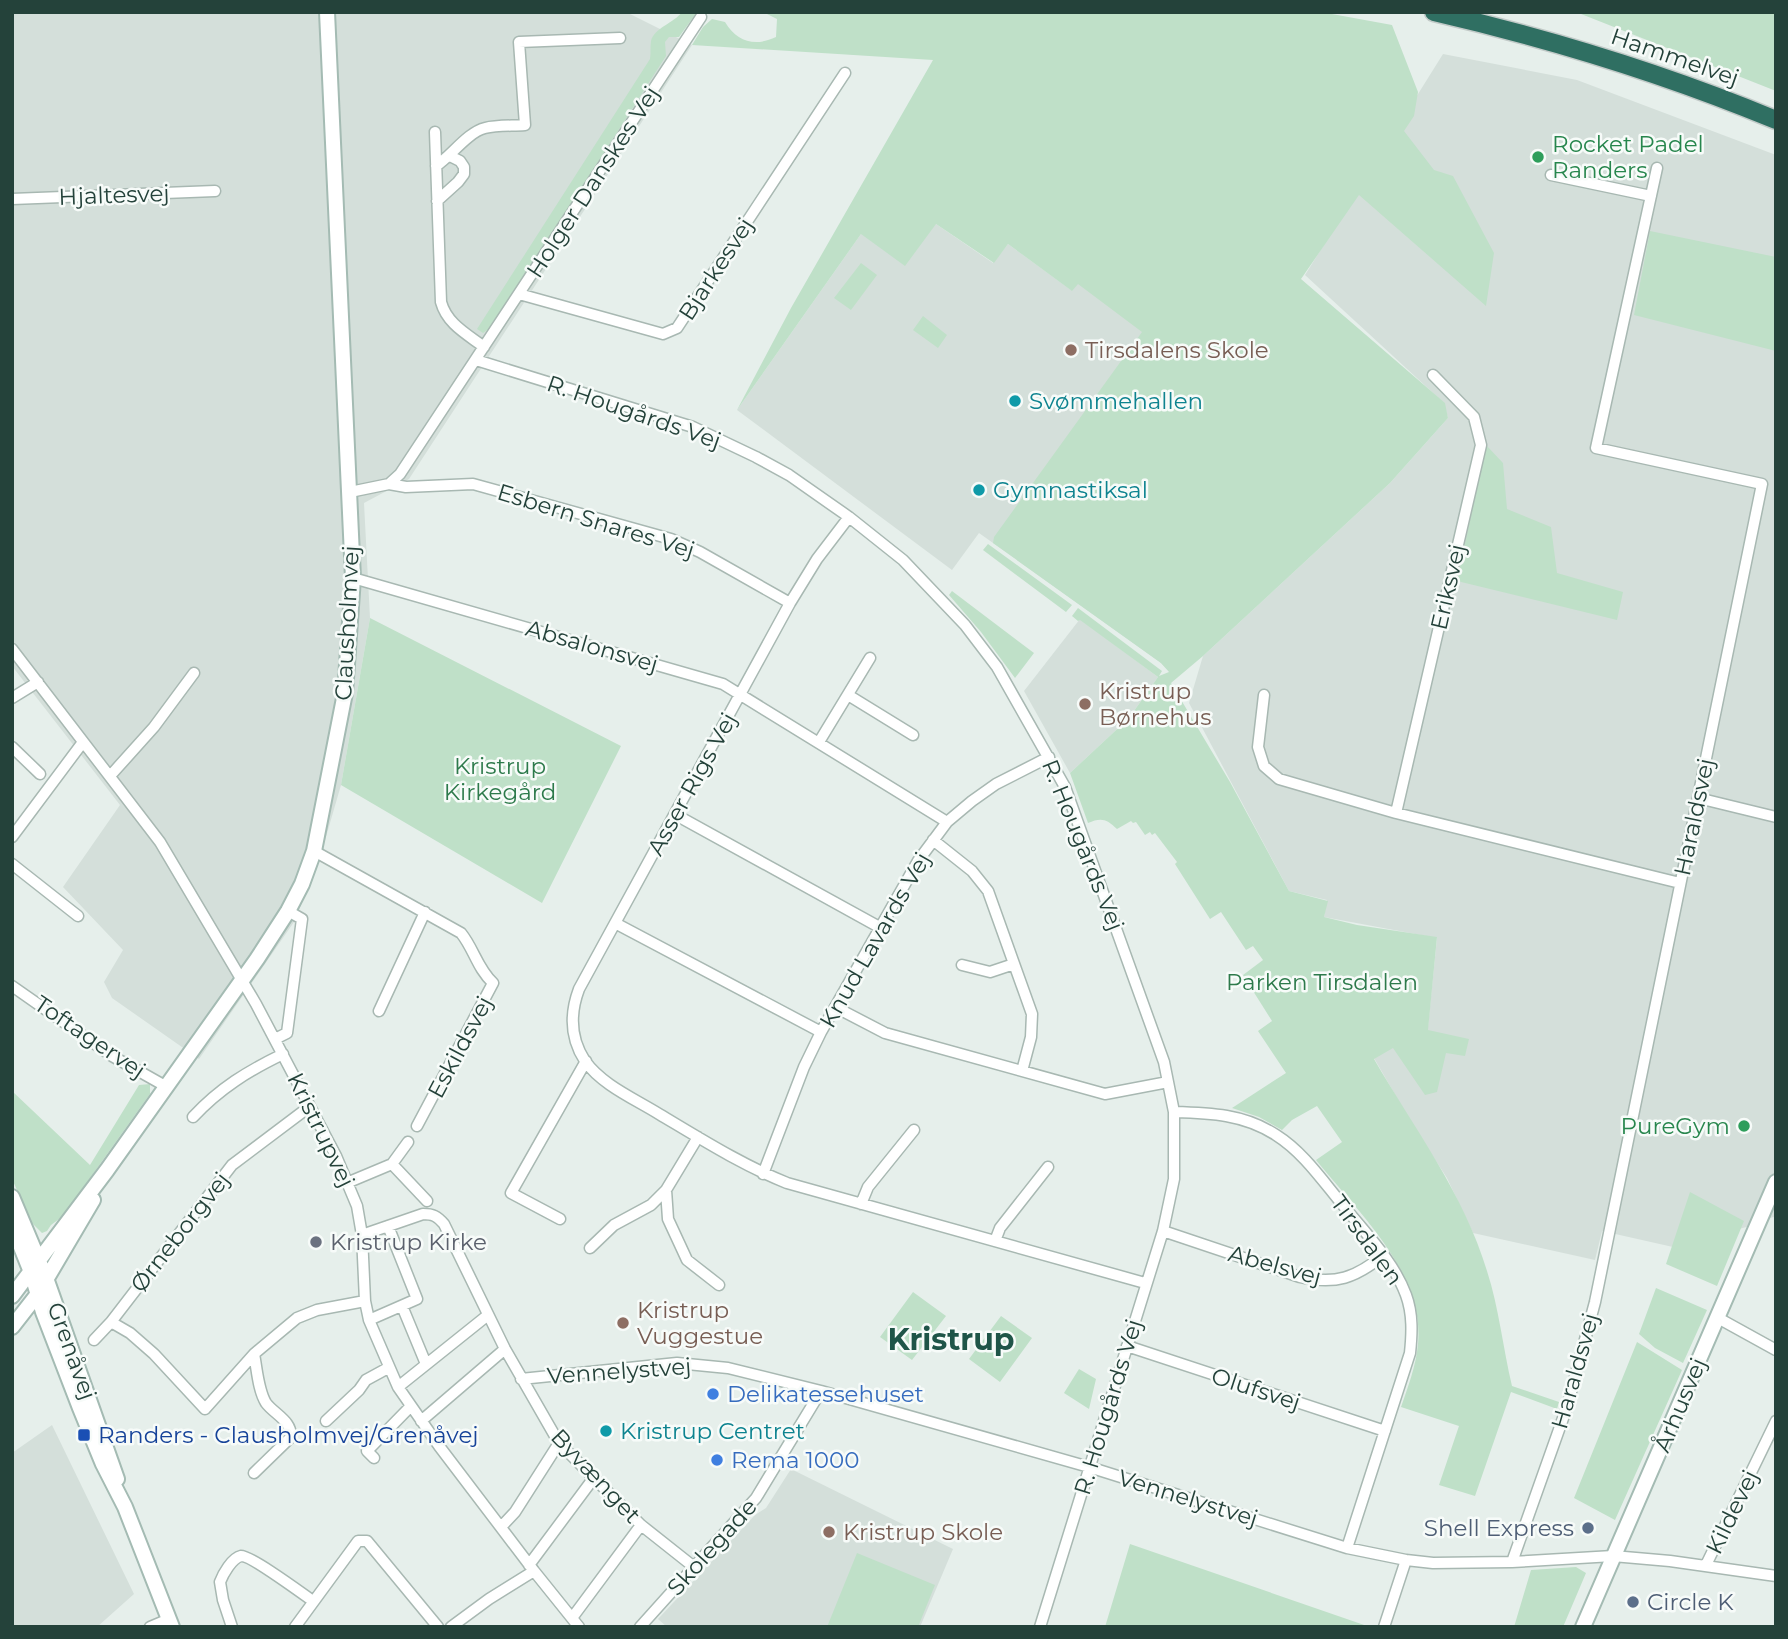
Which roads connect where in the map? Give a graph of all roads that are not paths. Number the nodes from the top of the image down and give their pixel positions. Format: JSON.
{"nodes":[{"id":1,"x":327,"y":12,"type":"edge"},
{"id":2,"x":1434,"y":12,"type":"edge"},
{"id":3,"x":701,"y":17,"type":"dead end"},
{"id":4,"x":620,"y":38,"type":"dead end"},
{"id":5,"x":845,"y":73,"type":"dead end"},
{"id":6,"x":1776,"y":120,"type":"edge"},
{"id":7,"x":435,"y":132,"type":"dead end"},
{"id":8,"x":450,"y":156,"type":"junction"},
{"id":9,"x":436,"y":166,"type":"junction"},
{"id":10,"x":1657,"y":168,"type":"dead end"},
{"id":11,"x":1551,"y":175,"type":"dead end"},
{"id":12,"x":215,"y":191,"type":"dead end"},
{"id":13,"x":1651,"y":196,"type":"junction"},
{"id":14,"x":12,"y":199,"type":"edge"},
{"id":15,"x":438,"y":201,"type":"junction"},
{"id":16,"x":519,"y":294,"type":"junction"},
{"id":17,"x":485,"y":347,"type":"junction"},
{"id":18,"x":476,"y":360,"type":"junction"},
{"id":19,"x":1433,"y":375,"type":"dead end"},
{"id":20,"x":389,"y":484,"type":"junction"},
{"id":21,"x":350,"y":492,"type":"junction"},
{"id":22,"x":849,"y":517,"type":"junction"},
{"id":23,"x":353,"y":578,"type":"junction"},
{"id":24,"x":790,"y":603,"type":"junction"},
{"id":25,"x":12,"y":649,"type":"edge"},
{"id":26,"x":870,"y":658,"type":"dead end"},
{"id":27,"x":194,"y":673,"type":"dead end"},
{"id":28,"x":38,"y":682,"type":"junction"},
{"id":29,"x":741,"y":693,"type":"junction"},
{"id":30,"x":848,"y":695,"type":"junction"},
{"id":31,"x":1264,"y":695,"type":"dead end"},
{"id":32,"x":12,"y":698,"type":"edge"},
{"id":33,"x":914,"y":735,"type":"dead end"},
{"id":34,"x":83,"y":742,"type":"junction"},
{"id":35,"x":819,"y":742,"type":"junction"},
{"id":36,"x":12,"y":747,"type":"edge"},
{"id":37,"x":1049,"y":757,"type":"junction"},
{"id":38,"x":40,"y":774,"type":"dead end"},
{"id":39,"x":110,"y":776,"type":"junction"},
{"id":40,"x":1698,"y":798,"type":"junction"},
{"id":41,"x":1396,"y":813,"type":"junction"},
{"id":42,"x":676,"y":815,"type":"junction"},
{"id":43,"x":1776,"y":817,"type":"edge"},
{"id":44,"x":947,"y":822,"type":"junction"},
{"id":45,"x":12,"y":836,"type":"edge"},
{"id":46,"x":933,"y":840,"type":"junction"},
{"id":47,"x":314,"y":850,"type":"junction"},
{"id":48,"x":12,"y":864,"type":"edge"},
{"id":49,"x":1680,"y":883,"type":"junction"},
{"id":50,"x":288,"y":911,"type":"junction"},
{"id":51,"x":425,"y":912,"type":"junction"},
{"id":52,"x":78,"y":916,"type":"dead end"},
{"id":53,"x":615,"y":923,"type":"junction"},
{"id":54,"x":881,"y":928,"type":"junction"},
{"id":55,"x":1014,"y":964,"type":"junction"},
{"id":56,"x":962,"y":965,"type":"dead end"},
{"id":57,"x":240,"y":981,"type":"junction"},
{"id":58,"x":12,"y":986,"type":"edge"},
{"id":59,"x":835,"y":1007,"type":"junction"},
{"id":60,"x":379,"y":1011,"type":"dead end"},
{"id":61,"x":821,"y":1032,"type":"junction"},
{"id":62,"x":275,"y":1039,"type":"junction"},
{"id":63,"x":283,"y":1054,"type":"junction"},
{"id":64,"x":586,"y":1061,"type":"junction"},
{"id":65,"x":1022,"y":1071,"type":"junction"},
{"id":66,"x":1168,"y":1082,"type":"junction"},
{"id":67,"x":167,"y":1087,"type":"junction"},
{"id":68,"x":309,"y":1107,"type":"junction"},
{"id":69,"x":1174,"y":1112,"type":"junction"},
{"id":70,"x":193,"y":1117,"type":"dead end"},
{"id":71,"x":417,"y":1126,"type":"dead end"},
{"id":72,"x":914,"y":1130,"type":"dead end"},
{"id":73,"x":698,"y":1137,"type":"junction"},
{"id":74,"x":408,"y":1142,"type":"dead end"},
{"id":75,"x":393,"y":1164,"type":"junction"},
{"id":76,"x":1048,"y":1167,"type":"dead end"},
{"id":77,"x":764,"y":1174,"type":"junction"},
{"id":78,"x":349,"y":1182,"type":"junction"},
{"id":79,"x":1776,"y":1182,"type":"edge"},
{"id":80,"x":666,"y":1190,"type":"junction"},
{"id":81,"x":12,"y":1197,"type":"edge"},
{"id":82,"x":427,"y":1201,"type":"dead end"},
{"id":83,"x":861,"y":1204,"type":"junction"},
{"id":84,"x":560,"y":1219,"type":"dead end"},
{"id":85,"x":12,"y":1225,"type":"edge"},
{"id":86,"x":388,"y":1226,"type":"junction"},
{"id":87,"x":1163,"y":1231,"type":"junction"},
{"id":88,"x":362,"y":1235,"type":"junction"},
{"id":89,"x":995,"y":1241,"type":"junction"},
{"id":90,"x":590,"y":1248,"type":"dead end"},
{"id":91,"x":1384,"y":1255,"type":"junction"},
{"id":92,"x":37,"y":1272,"type":"junction"},
{"id":93,"x":1145,"y":1283,"type":"junction"},
{"id":94,"x":719,"y":1285,"type":"dead end"},
{"id":95,"x":37,"y":1295,"type":"junction"},
{"id":96,"x":12,"y":1296,"type":"edge"},
{"id":97,"x":365,"y":1301,"type":"junction"},
{"id":98,"x":402,"y":1306,"type":"junction"},
{"id":99,"x":12,"y":1310,"type":"edge"},
{"id":100,"x":488,"y":1315,"type":"junction"},
{"id":101,"x":1718,"y":1318,"type":"junction"},
{"id":102,"x":369,"y":1320,"type":"junction"},
{"id":103,"x":111,"y":1322,"type":"junction"},
{"id":104,"x":12,"y":1327,"type":"edge"},
{"id":105,"x":94,"y":1340,"type":"dead end"},
{"id":106,"x":1127,"y":1346,"type":"junction"},
{"id":107,"x":505,"y":1349,"type":"junction"},
{"id":108,"x":1776,"y":1350,"type":"edge"},
{"id":109,"x":254,"y":1354,"type":"junction"},
{"id":110,"x":426,"y":1364,"type":"junction"},
{"id":111,"x":388,"y":1368,"type":"junction"},
{"id":112,"x":521,"y":1379,"type":"junction"},
{"id":113,"x":398,"y":1387,"type":"junction"},
{"id":114,"x":821,"y":1391,"type":"junction"},
{"id":115,"x":410,"y":1406,"type":"junction"},
{"id":116,"x":326,"y":1421,"type":"dead end"},
{"id":117,"x":421,"y":1421,"type":"junction"},
{"id":118,"x":1776,"y":1421,"type":"edge"},
{"id":119,"x":1385,"y":1432,"type":"junction"},
{"id":120,"x":559,"y":1443,"type":"junction"},
{"id":121,"x":374,"y":1458,"type":"dead end"},
{"id":122,"x":1089,"y":1468,"type":"junction"},
{"id":123,"x":254,"y":1473,"type":"dead end"},
{"id":124,"x":593,"y":1479,"type":"junction"},
{"id":125,"x":125,"y":1507,"type":"junction"},
{"id":126,"x":641,"y":1525,"type":"junction"},
{"id":127,"x":501,"y":1527,"type":"junction"},
{"id":128,"x":1347,"y":1548,"type":"junction"},
{"id":129,"x":1613,"y":1556,"type":"junction"},
{"id":130,"x":1406,"y":1560,"type":"junction"},
{"id":131,"x":1512,"y":1562,"type":"junction"},
{"id":132,"x":1706,"y":1565,"type":"junction"},
{"id":133,"x":694,"y":1567,"type":"junction"},
{"id":134,"x":531,"y":1568,"type":"junction"},
{"id":135,"x":1776,"y":1576,"type":"edge"},
{"id":136,"x":313,"y":1601,"type":"junction"},
{"id":137,"x":170,"y":1623,"type":"edge"},
{"id":138,"x":575,"y":1623,"type":"edge"},
{"id":139,"x":1588,"y":1626,"type":"edge"},
{"id":140,"x":150,"y":1627,"type":"edge"},
{"id":141,"x":232,"y":1627,"type":"edge"},
{"id":142,"x":295,"y":1627,"type":"edge"},
{"id":143,"x":438,"y":1627,"type":"edge"},
{"id":144,"x":451,"y":1627,"type":"edge"},
{"id":145,"x":640,"y":1627,"type":"edge"},
{"id":146,"x":1040,"y":1627,"type":"edge"},
{"id":147,"x":1384,"y":1627,"type":"edge"}],
"edges":[{"from":1,"to":21,"type":"street","name":"Clausholmvej"},
{"from":2,"to":6,"type":"highway","name":"Hammelvej"},
{"from":3,"to":16,"type":"street","name":"Holger Danskes Vej"},
{"from":4,"to":8,"type":"street"},
{"from":5,"to":16,"type":"street","name":"Bjarkesvej"},
{"from":7,"to":9,"type":"street"},
{"from":8,"to":9,"type":"street"},
{"from":8,"to":15,"type":"street"},
{"from":9,"to":15,"type":"street"},
{"from":10,"to":13,"type":"street","name":"Haraldsvej"},
{"from":11,"to":13,"type":"street"},
{"from":12,"to":14,"type":"street","name":"Hjaltesvej"},
{"from":13,"to":40,"type":"street","name":"Haraldsvej"},
{"from":15,"to":17,"type":"street"},
{"from":16,"to":17,"type":"street","name":"Holger Danskes Vej"},
{"from":17,"to":18,"type":"street","name":"Holger Danskes Vej"},
{"from":18,"to":20,"type":"street","name":"Holger Danskes Vej"},
{"from":18,"to":22,"type":"street","name":"R. Hougårds Vej"},
{"from":19,"to":41,"type":"street","name":"Eriksvej"},
{"from":20,"to":21,"type":"street"},
{"from":20,"to":24,"type":"street","name":"Esbern Snares Vej"},
{"from":21,"to":23,"type":"street","name":"Clausholmvej"},
{"from":22,"to":24,"type":"street","name":"Asser Rigs Vej"},
{"from":22,"to":37,"type":"street","name":"R. Hougårds Vej"},
{"from":23,"to":29,"type":"street","name":"Absalonsvej"},
{"from":23,"to":47,"type":"street","name":"Clausholmvej"},
{"from":24,"to":29,"type":"street","name":"Asser Rigs Vej"},
{"from":25,"to":28,"type":"street","name":"Kristrupvej"},
{"from":26,"to":30,"type":"street"},
{"from":27,"to":39,"type":"street"},
{"from":28,"to":32,"type":"street"},
{"from":28,"to":34,"type":"street","name":"Kristrupvej"},
{"from":29,"to":35,"type":"street","name":"Absalonsvej"},
{"from":29,"to":42,"type":"street","name":"Asser Rigs Vej"},
{"from":30,"to":33,"type":"street"},
{"from":30,"to":35,"type":"street"},
{"from":31,"to":41,"type":"street"},
{"from":34,"to":39,"type":"street","name":"Kristrupvej"},
{"from":34,"to":45,"type":"street"},
{"from":35,"to":44,"type":"street","name":"Absalonsvej"},
{"from":36,"to":38,"type":"street"},
{"from":37,"to":44,"type":"street","name":"Knud Lavards Vej"},
{"from":37,"to":66,"type":"street","name":"R. Hougårds Vej"},
{"from":39,"to":57,"type":"street","name":"Kristrupvej"},
{"from":40,"to":43,"type":"street"},
{"from":40,"to":49,"type":"street","name":"Haraldsvej"},
{"from":41,"to":49,"type":"street"},
{"from":42,"to":53,"type":"street","name":"Asser Rigs Vej"},
{"from":42,"to":54,"type":"street"},
{"from":44,"to":46,"type":"street","name":"Knud Lavards Vej"},
{"from":46,"to":54,"type":"street","name":"Knud Lavards Vej"},
{"from":46,"to":55,"type":"street"},
{"from":47,"to":50,"type":"street","name":"Clausholmvej"},
{"from":47,"to":51,"type":"street","name":"Eskildsvej"},
{"from":48,"to":52,"type":"street"},
{"from":49,"to":131,"type":"street","name":"Haraldsvej"},
{"from":50,"to":57,"type":"street","name":"Clausholmvej"},
{"from":50,"to":62,"type":"street"},
{"from":51,"to":60,"type":"street"},
{"from":51,"to":71,"type":"street","name":"Eskildsvej"},
{"from":53,"to":61,"type":"street"},
{"from":53,"to":64,"type":"street","name":"Asser Rigs Vej"},
{"from":54,"to":59,"type":"street","name":"Knud Lavards Vej"},
{"from":55,"to":56,"type":"street"},
{"from":55,"to":65,"type":"street"},
{"from":57,"to":62,"type":"street","name":"Kristrupvej"},
{"from":57,"to":67,"type":"street","name":"Clausholmvej"},
{"from":58,"to":67,"type":"street","name":"Toftagervej"},
{"from":59,"to":61,"type":"street","name":"Knud Lavards Vej"},
{"from":59,"to":65,"type":"street"},
{"from":61,"to":77,"type":"street","name":"Knud Lavards Vej"},
{"from":62,"to":63,"type":"street","name":"Kristrupvej"},
{"from":63,"to":68,"type":"street","name":"Kristrupvej"},
{"from":63,"to":70,"type":"street"},
{"from":64,"to":73,"type":"street","name":"Asser Rigs Vej"},
{"from":64,"to":84,"type":"street"},
{"from":65,"to":66,"type":"street"},
{"from":66,"to":69,"type":"street","name":"R. Hougårds Vej"},
{"from":67,"to":92,"type":"street","name":"Clausholmvej"},
{"from":68,"to":78,"type":"street","name":"Kristrupvej"},
{"from":68,"to":103,"type":"street","name":"Ørneborgvej"},
{"from":69,"to":87,"type":"street","name":"R. Hougårds Vej"},
{"from":69,"to":91,"type":"street","name":"Tirsdalen"},
{"from":72,"to":83,"type":"street"},
{"from":73,"to":77,"type":"street","name":"Asser Rigs Vej"},
{"from":73,"to":80,"type":"street"},
{"from":74,"to":75,"type":"street"},
{"from":75,"to":78,"type":"street"},
{"from":75,"to":82,"type":"street"},
{"from":76,"to":89,"type":"street"},
{"from":77,"to":83,"type":"street","name":"Asser Rigs Vej"},
{"from":78,"to":88,"type":"street","name":"Kristrupvej"},
{"from":79,"to":101,"type":"street","name":"Århusvej"},
{"from":80,"to":90,"type":"street"},
{"from":80,"to":94,"type":"street"},
{"from":81,"to":92,"type":"street","name":"Grenåvej"},
{"from":83,"to":89,"type":"street","name":"Asser Rigs Vej"},
{"from":85,"to":92,"type":"street","name":"Grenåvej"},
{"from":86,"to":88,"type":"street","name":"Byvænget"},
{"from":86,"to":98,"type":"street"},
{"from":86,"to":100,"type":"street","name":"Byvænget"},
{"from":87,"to":91,"type":"street","name":"Abelsvej"},
{"from":87,"to":93,"type":"street","name":"R. Hougårds Vej"},
{"from":88,"to":97,"type":"street","name":"Kristrupvej"},
{"from":89,"to":93,"type":"street","name":"Asser Rigs Vej"},
{"from":91,"to":119,"type":"street","name":"Tirsdalen"},
{"from":92,"to":95,"type":"street","name":"Clausholmvej"},
{"from":92,"to":96,"type":"street"},
{"from":92,"to":99,"type":"street"},
{"from":92,"to":125,"type":"street","name":"Grenåvej"},
{"from":93,"to":106,"type":"street","name":"R. Hougårds Vej"},
{"from":95,"to":104,"type":"street","name":"Clausholmvej"},
{"from":95,"to":125,"type":"street","name":"Grenåvej"},
{"from":97,"to":102,"type":"street","name":"Kristrupvej"},
{"from":97,"to":109,"type":"street"},
{"from":98,"to":102,"type":"street"},
{"from":98,"to":110,"type":"street"},
{"from":100,"to":107,"type":"street","name":"Byvænget"},
{"from":100,"to":110,"type":"street"},
{"from":101,"to":108,"type":"street"},
{"from":101,"to":129,"type":"street","name":"Århusvej"},
{"from":102,"to":111,"type":"street","name":"Kristrupvej"},
{"from":103,"to":105,"type":"street","name":"Ørneborgvej"},
{"from":103,"to":109,"type":"street"},
{"from":106,"to":119,"type":"street","name":"Olufsvej"},
{"from":106,"to":122,"type":"street","name":"R. Hougårds Vej"},
{"from":107,"to":112,"type":"street","name":"Byvænget"},
{"from":107,"to":117,"type":"street"},
{"from":109,"to":123,"type":"street"},
{"from":110,"to":113,"type":"street"},
{"from":111,"to":113,"type":"street","name":"Kristrupvej"},
{"from":111,"to":116,"type":"street"},
{"from":112,"to":114,"type":"street","name":"Vennelystvej"},
{"from":112,"to":120,"type":"street","name":"Byvænget"},
{"from":113,"to":115,"type":"street","name":"Kristrupvej"},
{"from":114,"to":122,"type":"street","name":"Vennelystvej"},
{"from":114,"to":133,"type":"street","name":"Skolegade"},
{"from":115,"to":117,"type":"street","name":"Kristrupvej"},
{"from":115,"to":121,"type":"street"},
{"from":117,"to":127,"type":"street","name":"Kristrupvej"},
{"from":118,"to":132,"type":"street","name":"Kildevej"},
{"from":119,"to":128,"type":"street","name":"Tirsdalen"},
{"from":120,"to":124,"type":"street","name":"Byvænget"},
{"from":120,"to":127,"type":"street"},
{"from":122,"to":128,"type":"street","name":"Vennelystvej"},
{"from":122,"to":146,"type":"street","name":"R. Hougårds Vej"},
{"from":124,"to":126,"type":"street","name":"Byvænget"},
{"from":124,"to":134,"type":"street"},
{"from":125,"to":137,"type":"street","name":"Grenåvej"},
{"from":126,"to":133,"type":"street","name":"Byvænget"},
{"from":126,"to":138,"type":"street"},
{"from":127,"to":134,"type":"street","name":"Kristrupvej"},
{"from":128,"to":130,"type":"street","name":"Vennelystvej"},
{"from":129,"to":131,"type":"street","name":"Vennelystvej"},
{"from":129,"to":132,"type":"street","name":"Vennelystvej"},
{"from":129,"to":139,"type":"street","name":"Århusvej"},
{"from":130,"to":131,"type":"street","name":"Vennelystvej"},
{"from":130,"to":147,"type":"street"},
{"from":132,"to":135,"type":"street","name":"Vennelystvej"},
{"from":133,"to":145,"type":"street","name":"Skolegade"},
{"from":134,"to":138,"type":"street","name":"Kristrupvej"},
{"from":134,"to":144,"type":"street"},
{"from":136,"to":141,"type":"street"},
{"from":136,"to":142,"type":"street"},
{"from":136,"to":143,"type":"street"},
{"from":137,"to":140,"type":"street"}]}
